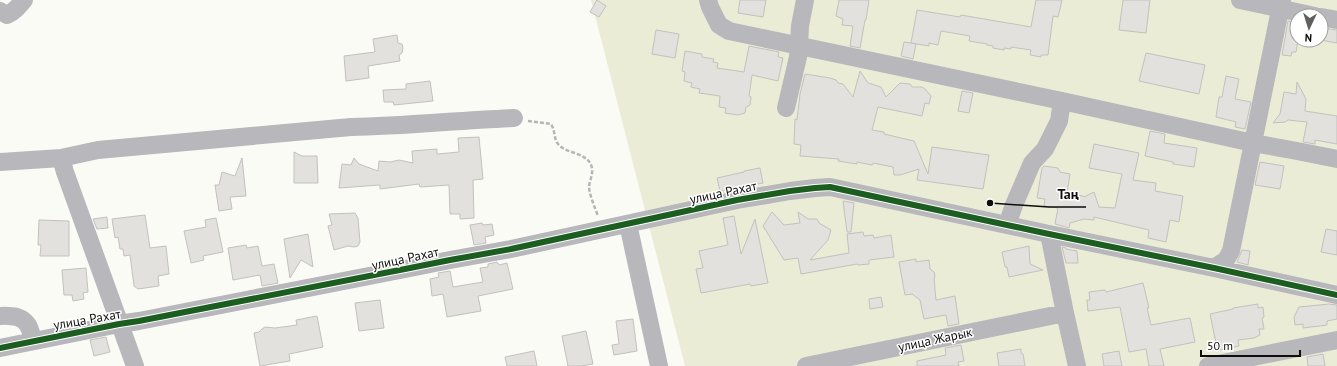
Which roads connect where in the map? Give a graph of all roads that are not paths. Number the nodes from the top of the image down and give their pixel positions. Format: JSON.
{"nodes":[{"id":1,"x":24,"y":0,"type":"edge"},
{"id":2,"x":708,"y":0,"type":"edge"},
{"id":3,"x":805,"y":0,"type":"edge"},
{"id":4,"x":1240,"y":0,"type":"edge"},
{"id":5,"x":1281,"y":4,"type":"edge"},
{"id":6,"x":1292,"y":8,"type":"edge"},
{"id":7,"x":0,"y":10,"type":"edge"},
{"id":8,"x":799,"y":46,"type":"junction"},
{"id":9,"x":1062,"y":101,"type":"junction"},
{"id":10,"x":786,"y":108,"type":"dead end"},
{"id":11,"x":514,"y":118,"type":"road end"},
{"id":12,"x":1252,"y":143,"type":"junction"},
{"id":13,"x":62,"y":158,"type":"junction"},
{"id":14,"x":1337,"y":159,"type":"edge"},
{"id":15,"x":0,"y":162,"type":"edge"},
{"id":16,"x":628,"y":224,"type":"junction"},
{"id":17,"x":1006,"y":225,"type":"junction"},
{"id":18,"x":1049,"y":234,"type":"junction"},
{"id":19,"x":1214,"y":268,"type":"junction"},
{"id":20,"x":1337,"y":295,"type":"edge"},
{"id":21,"x":1064,"y":313,"type":"junction"},
{"id":22,"x":0,"y":316,"type":"edge"},
{"id":23,"x":119,"y":324,"type":"junction"},
{"id":24,"x":33,"y":340,"type":"junction"},
{"id":25,"x":1337,"y":340,"type":"edge"},
{"id":26,"x":0,"y":348,"type":"edge"},
{"id":27,"x":135,"y":366,"type":"edge"},
{"id":28,"x":658,"y":366,"type":"edge"},
{"id":29,"x":806,"y":366,"type":"edge"},
{"id":30,"x":1077,"y":366,"type":"edge"},
{"id":31,"x":1208,"y":366,"type":"edge"}],
"edges":[{"from":1,"to":7,"type":"street"},
{"from":2,"to":8,"type":"street"},
{"from":3,"to":8,"type":"street"},
{"from":4,"to":5,"type":"street"},
{"from":5,"to":6,"type":"street"},
{"from":5,"to":12,"type":"street"},
{"from":8,"to":9,"type":"street"},
{"from":8,"to":10,"type":"street"},
{"from":9,"to":12,"type":"street"},
{"from":9,"to":17,"type":"street"},
{"from":11,"to":13,"type":"street"},
{"from":12,"to":14,"type":"street"},
{"from":12,"to":19,"type":"street"},
{"from":13,"to":15,"type":"street"},
{"from":13,"to":23,"type":"street"},
{"from":16,"to":17,"type":"street","name":"улица Рахат"},
{"from":16,"to":23,"type":"street","name":"улица Рахат"},
{"from":16,"to":28,"type":"street"},
{"from":17,"to":18,"type":"street","name":"улица Рахат"},
{"from":18,"to":19,"type":"street","name":"улица Рахат"},
{"from":18,"to":21,"type":"street"},
{"from":19,"to":20,"type":"street","name":"улица Рахат"},
{"from":21,"to":29,"type":"street","name":"улица Жарык"},
{"from":21,"to":30,"type":"street"},
{"from":22,"to":24,"type":"street"},
{"from":23,"to":24,"type":"street","name":"улица Рахат"},
{"from":23,"to":27,"type":"street"},
{"from":24,"to":26,"type":"street","name":"улица Рахат"},
{"from":25,"to":31,"type":"street"}]}
